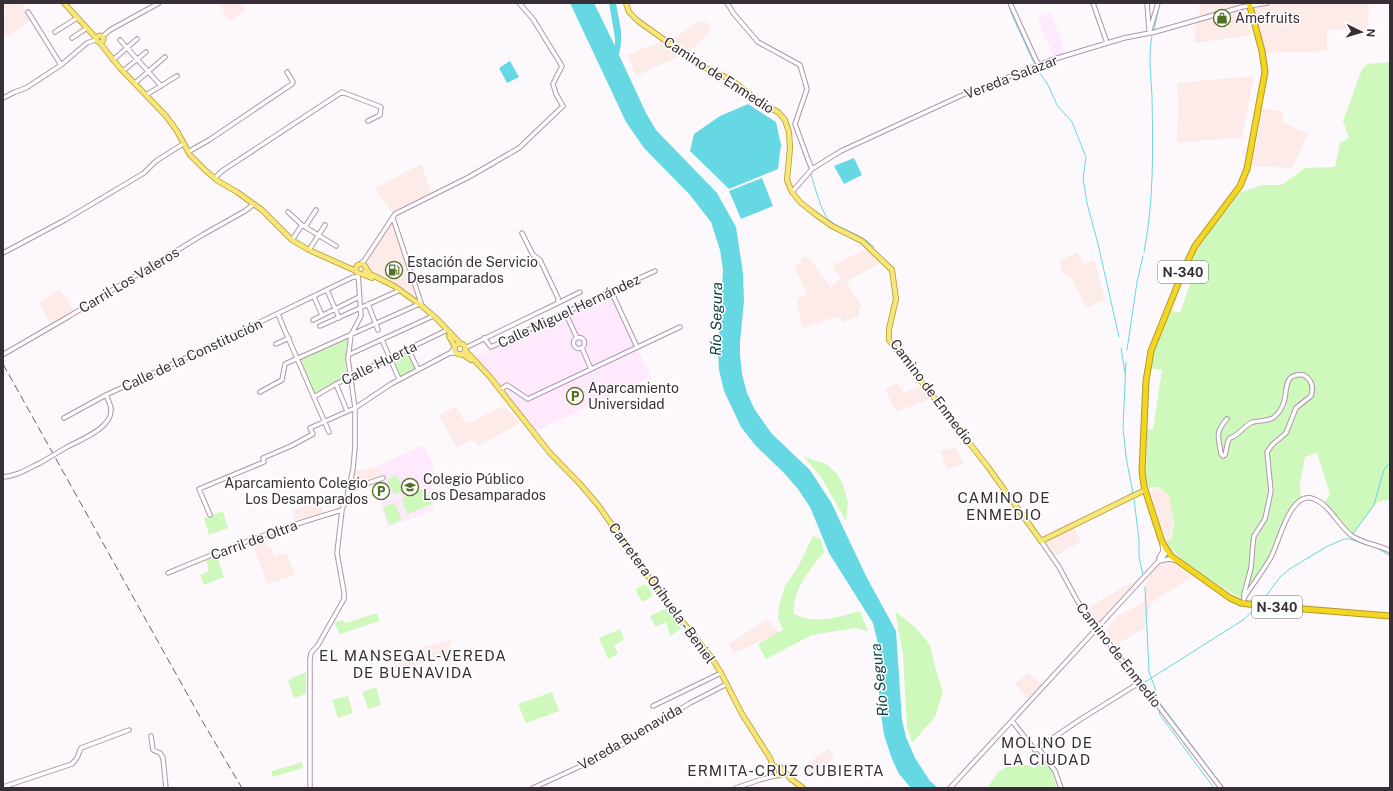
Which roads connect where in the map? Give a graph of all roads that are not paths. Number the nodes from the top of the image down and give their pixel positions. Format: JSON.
{"nodes":[{"id":1,"x":64,"y":3,"type":"edge"},
{"id":2,"x":159,"y":3,"type":"edge"},
{"id":3,"x":518,"y":3,"type":"edge"},
{"id":4,"x":626,"y":3,"type":"edge"},
{"id":5,"x":727,"y":3,"type":"edge"},
{"id":6,"x":1010,"y":3,"type":"edge"},
{"id":7,"x":1093,"y":3,"type":"edge"},
{"id":8,"x":1147,"y":3,"type":"edge"},
{"id":9,"x":1158,"y":3,"type":"edge"},
{"id":10,"x":1267,"y":3,"type":"edge"},
{"id":11,"x":1249,"y":5,"type":"edge"},
{"id":12,"x":28,"y":12,"type":"dead end"},
{"id":13,"x":77,"y":18,"type":"junction"},
{"id":14,"x":88,"y":29,"type":"junction"},
{"id":15,"x":55,"y":32,"type":"dead end"},
{"id":16,"x":1149,"y":34,"type":"junction"},
{"id":17,"x":72,"y":38,"type":"dead end"},
{"id":18,"x":137,"y":39,"type":"dead end"},
{"id":19,"x":99,"y":40,"type":"junction"},
{"id":20,"x":120,"y":40,"type":"dead end"},
{"id":21,"x":1107,"y":43,"type":"junction"},
{"id":22,"x":127,"y":48,"type":"junction"},
{"id":23,"x":146,"y":52,"type":"dead end"},
{"id":24,"x":165,"y":56,"type":"dead end"},
{"id":25,"x":111,"y":58,"type":"junction"},
{"id":26,"x":138,"y":59,"type":"junction"},
{"id":27,"x":61,"y":65,"type":"junction"},
{"id":28,"x":1040,"y":65,"type":"junction"},
{"id":29,"x":123,"y":72,"type":"junction"},
{"id":30,"x":148,"y":72,"type":"junction"},
{"id":31,"x":287,"y":72,"type":"dead end"},
{"id":32,"x":177,"y":76,"type":"dead end"},
{"id":33,"x":135,"y":83,"type":"junction"},
{"id":34,"x":161,"y":86,"type":"junction"},
{"id":35,"x":146,"y":95,"type":"junction"},
{"id":36,"x":3,"y":98,"type":"edge"},
{"id":37,"x":368,"y":122,"type":"dead end"},
{"id":38,"x":184,"y":144,"type":"junction"},
{"id":39,"x":188,"y":152,"type":"junction"},
{"id":40,"x":812,"y":169,"type":"junction"},
{"id":41,"x":215,"y":178,"type":"junction"},
{"id":42,"x":792,"y":192,"type":"junction"},
{"id":43,"x":254,"y":204,"type":"junction"},
{"id":44,"x":316,"y":210,"type":"dead end"},
{"id":45,"x":288,"y":212,"type":"dead end"},
{"id":46,"x":393,"y":218,"type":"junction"},
{"id":47,"x":325,"y":224,"type":"dead end"},
{"id":48,"x":304,"y":226,"type":"junction"},
{"id":49,"x":522,"y":233,"type":"dead end"},
{"id":50,"x":318,"y":235,"type":"junction"},
{"id":51,"x":292,"y":240,"type":"junction"},
{"id":52,"x":336,"y":246,"type":"dead end"},
{"id":53,"x":309,"y":250,"type":"junction"},
{"id":54,"x":3,"y":253,"type":"edge"},
{"id":55,"x":363,"y":265,"type":"junction"},
{"id":56,"x":345,"y":266,"type":"junction"},
{"id":57,"x":655,"y":271,"type":"dead end"},
{"id":58,"x":359,"y":273,"type":"junction"},
{"id":59,"x":327,"y":290,"type":"junction"},
{"id":60,"x":398,"y":291,"type":"junction"},
{"id":61,"x":611,"y":291,"type":"junction"},
{"id":62,"x":580,"y":292,"type":"dead end"},
{"id":63,"x":314,"y":297,"type":"junction"},
{"id":64,"x":359,"y":297,"type":"junction"},
{"id":65,"x":420,"y":297,"type":"junction"},
{"id":66,"x":558,"y":303,"type":"junction"},
{"id":67,"x":368,"y":304,"type":"junction"},
{"id":68,"x":418,"y":304,"type":"junction"},
{"id":69,"x":360,"y":307,"type":"junction"},
{"id":70,"x":335,"y":309,"type":"junction"},
{"id":71,"x":565,"y":312,"type":"junction"},
{"id":72,"x":278,"y":314,"type":"junction"},
{"id":73,"x":322,"y":315,"type":"junction"},
{"id":74,"x":431,"y":317,"type":"junction"},
{"id":75,"x":339,"y":318,"type":"junction"},
{"id":76,"x":312,"y":320,"type":"dead end"},
{"id":77,"x":376,"y":325,"type":"junction"},
{"id":78,"x":320,"y":326,"type":"dead end"},
{"id":79,"x":680,"y":327,"type":"dead end"},
{"id":80,"x":378,"y":330,"type":"dead end"},
{"id":81,"x":445,"y":331,"type":"junction"},
{"id":82,"x":351,"y":336,"type":"junction"},
{"id":83,"x":288,"y":338,"type":"junction"},
{"id":84,"x":484,"y":338,"type":"junction"},
{"id":85,"x":577,"y":338,"type":"junction"},
{"id":86,"x":382,"y":340,"type":"junction"},
{"id":87,"x":460,"y":343,"type":"junction"},
{"id":88,"x":276,"y":344,"type":"dead end"},
{"id":89,"x":637,"y":347,"type":"junction"},
{"id":90,"x":582,"y":348,"type":"junction"},
{"id":91,"x":408,"y":349,"type":"junction"},
{"id":92,"x":465,"y":349,"type":"junction"},
{"id":93,"x":456,"y":351,"type":"junction"},
{"id":94,"x":4,"y":354,"type":"edge"},
{"id":95,"x":348,"y":355,"type":"junction"},
{"id":96,"x":297,"y":358,"type":"junction"},
{"id":97,"x":390,"y":358,"type":"junction"},
{"id":98,"x":418,"y":369,"type":"junction"},
{"id":99,"x":591,"y":369,"type":"junction"},
{"id":100,"x":350,"y":377,"type":"junction"},
{"id":101,"x":399,"y":379,"type":"junction"},
{"id":102,"x":336,"y":384,"type":"junction"},
{"id":103,"x":500,"y":390,"type":"junction"},
{"id":104,"x":260,"y":392,"type":"dead end"},
{"id":105,"x":106,"y":395,"type":"junction"},
{"id":106,"x":314,"y":397,"type":"junction"},
{"id":107,"x":355,"y":408,"type":"junction"},
{"id":108,"x":347,"y":411,"type":"junction"},
{"id":109,"x":64,"y":418,"type":"dead end"},
{"id":110,"x":1226,"y":419,"type":"dead end"},
{"id":111,"x":325,"y":421,"type":"junction"},
{"id":112,"x":329,"y":432,"type":"dead end"},
{"id":113,"x":538,"y":438,"type":"junction"},
{"id":114,"x":3,"y":477,"type":"edge"},
{"id":115,"x":383,"y":478,"type":"dead end"},
{"id":116,"x":348,"y":490,"type":"junction"},
{"id":117,"x":1145,"y":490,"type":"junction"},
{"id":118,"x":342,"y":510,"type":"junction"},
{"id":119,"x":210,"y":515,"type":"dead end"},
{"id":120,"x":1041,"y":541,"type":"junction"},
{"id":121,"x":1162,"y":542,"type":"junction"},
{"id":122,"x":1390,"y":551,"type":"edge"},
{"id":123,"x":1167,"y":552,"type":"junction"},
{"id":124,"x":1176,"y":560,"type":"junction"},
{"id":125,"x":1158,"y":561,"type":"junction"},
{"id":126,"x":168,"y":573,"type":"dead end"},
{"id":127,"x":1242,"y":601,"type":"junction"},
{"id":128,"x":1390,"y":616,"type":"edge"},
{"id":129,"x":1097,"y":628,"type":"junction"},
{"id":130,"x":721,"y":673,"type":"junction"},
{"id":131,"x":1139,"y":683,"type":"junction"},
{"id":132,"x":727,"y":684,"type":"junction"},
{"id":133,"x":653,"y":706,"type":"dead end"},
{"id":134,"x":1012,"y":721,"type":"junction"},
{"id":135,"x":129,"y":730,"type":"dead end"},
{"id":136,"x":151,"y":736,"type":"dead end"},
{"id":137,"x":1038,"y":748,"type":"junction"},
{"id":138,"x":778,"y":771,"type":"junction"},
{"id":139,"x":4,"y":787,"type":"edge"},
{"id":140,"x":166,"y":788,"type":"edge"},
{"id":141,"x":310,"y":788,"type":"edge"},
{"id":142,"x":533,"y":788,"type":"edge"},
{"id":143,"x":736,"y":788,"type":"edge"},
{"id":144,"x":803,"y":788,"type":"edge"},
{"id":145,"x":950,"y":788,"type":"edge"},
{"id":146,"x":1061,"y":788,"type":"edge"},
{"id":147,"x":1220,"y":788,"type":"edge"}],
"edges":[{"from":1,"to":13,"type":"main road","name":"Carretera Orihuela - Beniel"},
{"from":2,"to":19,"type":"street"},
{"from":3,"to":46,"type":"street"},
{"from":4,"to":42,"type":"main road","name":"Camino de Enmedio"},
{"from":5,"to":40,"type":"street"},
{"from":6,"to":28,"type":"street"},
{"from":7,"to":21,"type":"street"},
{"from":8,"to":16,"type":"street"},
{"from":9,"to":16,"type":"street"},
{"from":10,"to":11,"type":"street","name":"Vereda Salazar"},
{"from":11,"to":16,"type":"street","name":"Vereda Salazar"},
{"from":11,"to":117,"type":"highway","number":"N-340"},
{"from":12,"to":27,"type":"street"},
{"from":13,"to":14,"type":"main road","name":"Carretera Orihuela - Beniel"},
{"from":13,"to":15,"type":"street"},
{"from":14,"to":17,"type":"street"},
{"from":14,"to":19,"type":"main road","name":"Carretera Orihuela - Beniel"},
{"from":16,"to":21,"type":"street","name":"Vereda Salazar"},
{"from":18,"to":22,"type":"street"},
{"from":19,"to":25,"type":"main road","name":"Carretera Orihuela - Beniel"},
{"from":19,"to":27,"type":"street"},
{"from":20,"to":22,"type":"street"},
{"from":21,"to":28,"type":"street","name":"Vereda Salazar"},
{"from":22,"to":25,"type":"street"},
{"from":22,"to":26,"type":"street"},
{"from":23,"to":26,"type":"street"},
{"from":24,"to":30,"type":"street"},
{"from":25,"to":29,"type":"main road","name":"Carretera Orihuela - Beniel"},
{"from":26,"to":29,"type":"street"},
{"from":26,"to":30,"type":"street"},
{"from":27,"to":36,"type":"street"},
{"from":28,"to":40,"type":"street","name":"Vereda Salazar"},
{"from":29,"to":33,"type":"main road","name":"Carretera Orihuela - Beniel"},
{"from":30,"to":33,"type":"street"},
{"from":30,"to":34,"type":"street"},
{"from":31,"to":39,"type":"street"},
{"from":32,"to":34,"type":"street"},
{"from":33,"to":35,"type":"main road","name":"Carretera Orihuela - Beniel"},
{"from":34,"to":35,"type":"street"},
{"from":35,"to":38,"type":"main road","name":"Carretera Orihuela - Beniel"},
{"from":37,"to":41,"type":"street"},
{"from":38,"to":39,"type":"main road","name":"Carretera Orihuela - Beniel"},
{"from":38,"to":54,"type":"street"},
{"from":39,"to":41,"type":"main road","name":"Carretera Orihuela - Beniel"},
{"from":40,"to":42,"type":"street","name":"Vereda Salazar"},
{"from":41,"to":43,"type":"main road","name":"Carretera Orihuela - Beniel"},
{"from":42,"to":120,"type":"main road","name":"Camino de Enmedio"},
{"from":43,"to":51,"type":"main road","name":"Carretera Orihuela - Beniel"},
{"from":43,"to":94,"type":"street","name":"Carril Los Valeros"},
{"from":44,"to":48,"type":"street"},
{"from":45,"to":48,"type":"street"},
{"from":46,"to":55,"type":"street"},
{"from":46,"to":65,"type":"street"},
{"from":47,"to":50,"type":"street"},
{"from":48,"to":50,"type":"street"},
{"from":48,"to":51,"type":"street"},
{"from":49,"to":66,"type":"street"},
{"from":50,"to":52,"type":"street"},
{"from":50,"to":53,"type":"street"},
{"from":51,"to":53,"type":"main road","name":"Carretera Orihuela - Beniel"},
{"from":53,"to":56,"type":"main road","name":"Carretera Orihuela - Beniel"},
{"from":55,"to":56,"type":"main road","name":"Carretera Orihuela - Beniel"},
{"from":55,"to":58,"type":"main road"},
{"from":55,"to":58,"type":"main road"},
{"from":55,"to":68,"type":"main road","name":"Carretera Orihuela - Beniel"},
{"from":56,"to":58,"type":"main road","name":"Carretera Orihuela - Beniel"},
{"from":57,"to":61,"type":"street","name":"Calle Miguel Hernández"},
{"from":58,"to":59,"type":"street","name":"Calle de la Constitución"},
{"from":58,"to":60,"type":"main road","name":"Carretera Orihuela - Beniel"},
{"from":58,"to":64,"type":"street"},
{"from":59,"to":63,"type":"street","name":"Calle de la Constitución"},
{"from":59,"to":70,"type":"street"},
{"from":60,"to":67,"type":"street"},
{"from":60,"to":68,"type":"main road","name":"Carretera Orihuela - Beniel"},
{"from":61,"to":71,"type":"street","name":"Calle Miguel Hernández"},
{"from":61,"to":89,"type":"street"},
{"from":62,"to":66,"type":"street"},
{"from":63,"to":72,"type":"street","name":"Calle de la Constitución"},
{"from":63,"to":73,"type":"street"},
{"from":64,"to":69,"type":"street"},
{"from":64,"to":70,"type":"street"},
{"from":65,"to":68,"type":"street"},
{"from":65,"to":68,"type":"street"},
{"from":66,"to":84,"type":"street"},
{"from":67,"to":69,"type":"street"},
{"from":67,"to":77,"type":"street"},
{"from":68,"to":74,"type":"main road","name":"Carretera Orihuela - Beniel"},
{"from":68,"to":77,"type":"street"},
{"from":68,"to":87,"type":"main road","name":"Carretera Orihuela - Beniel"},
{"from":69,"to":75,"type":"street"},
{"from":69,"to":82,"type":"street"},
{"from":70,"to":73,"type":"street"},
{"from":70,"to":75,"type":"street"},
{"from":71,"to":84,"type":"street","name":"Calle Miguel Hernández"},
{"from":71,"to":85,"type":"street"},
{"from":72,"to":83,"type":"street","name":"Calle de la Constitución"},
{"from":72,"to":105,"type":"street","name":"Calle de la Constitución"},
{"from":73,"to":76,"type":"street"},
{"from":74,"to":81,"type":"main road","name":"Carretera Orihuela - Beniel"},
{"from":74,"to":86,"type":"street"},
{"from":75,"to":78,"type":"street"},
{"from":77,"to":80,"type":"street"},
{"from":77,"to":82,"type":"street"},
{"from":79,"to":89,"type":"street"},
{"from":81,"to":91,"type":"street","name":"Calle Huerta"},
{"from":81,"to":93,"type":"main road","name":"Carretera Orihuela - Beniel"},
{"from":82,"to":95,"type":"street"},
{"from":82,"to":96,"type":"street"},
{"from":83,"to":88,"type":"street"},
{"from":83,"to":96,"type":"street","name":"Calle de la Constitución"},
{"from":84,"to":92,"type":"street","name":"Calle Miguel Hernández"},
{"from":85,"to":90,"type":"street"},
{"from":85,"to":90,"type":"street"},
{"from":86,"to":95,"type":"street"},
{"from":86,"to":97,"type":"street"},
{"from":87,"to":92,"type":"main road"},
{"from":87,"to":93,"type":"main road"},
{"from":89,"to":99,"type":"street"},
{"from":90,"to":99,"type":"street"},
{"from":91,"to":97,"type":"street","name":"Calle Huerta"},
{"from":91,"to":98,"type":"street"},
{"from":92,"to":93,"type":"main road"},
{"from":92,"to":103,"type":"main road","name":"Carretera Orihuela - Beniel"},
{"from":93,"to":98,"type":"street"},
{"from":93,"to":113,"type":"main road","name":"Carretera Orihuela - Beniel"},
{"from":95,"to":100,"type":"street"},
{"from":96,"to":104,"type":"street"},
{"from":96,"to":106,"type":"street","name":"Calle de la Constitución"},
{"from":97,"to":100,"type":"street","name":"Calle Huerta"},
{"from":97,"to":101,"type":"street"},
{"from":98,"to":101,"type":"street"},
{"from":99,"to":103,"type":"street"},
{"from":100,"to":102,"type":"street","name":"Calle Huerta"},
{"from":100,"to":107,"type":"street"},
{"from":101,"to":107,"type":"street"},
{"from":102,"to":106,"type":"street","name":"Calle Huerta"},
{"from":102,"to":108,"type":"street"},
{"from":103,"to":113,"type":"main road","name":"Carretera Orihuela - Beniel"},
{"from":105,"to":109,"type":"street","name":"Calle de la Constitución"},
{"from":105,"to":114,"type":"street","name":"Calle de la Constitución","bridge":true},
{"from":106,"to":111,"type":"street","name":"Calle de la Constitución"},
{"from":107,"to":108,"type":"street"},
{"from":107,"to":116,"type":"street"},
{"from":108,"to":111,"type":"street"},
{"from":110,"to":127,"type":"street"},
{"from":111,"to":112,"type":"street","name":"Calle de la Constitución"},
{"from":111,"to":119,"type":"street"},
{"from":113,"to":130,"type":"main road","name":"Carretera Orihuela - Beniel"},
{"from":115,"to":116,"type":"street"},
{"from":116,"to":118,"type":"street"},
{"from":117,"to":120,"type":"main road"},
{"from":117,"to":121,"type":"highway","number":"N-340"},
{"from":118,"to":126,"type":"street","name":"Carril de Oltra"},
{"from":118,"to":141,"type":"street"},
{"from":120,"to":129,"type":"street","name":"Camino de Enmedio"},
{"from":121,"to":123,"type":"highway","number":"N-340"},
{"from":121,"to":125,"type":"street"},
{"from":122,"to":127,"type":"street"},
{"from":123,"to":124,"type":"highway","number":"N-340"},
{"from":123,"to":125,"type":"street"},
{"from":124,"to":125,"type":"street"},
{"from":124,"to":127,"type":"highway","number":"N-340"},
{"from":125,"to":129,"type":"street"},
{"from":127,"to":128,"type":"highway","number":"N-340"},
{"from":129,"to":131,"type":"street","name":"Camino de Enmedio"},
{"from":129,"to":134,"type":"street"},
{"from":130,"to":132,"type":"main road","name":"Carretera Orihuela - Beniel"},
{"from":130,"to":133,"type":"street"},
{"from":131,"to":137,"type":"street"},
{"from":131,"to":147,"type":"street","name":"Camino de Enmedio"},
{"from":132,"to":138,"type":"main road","name":"Carretera Orihuela - Beniel"},
{"from":132,"to":142,"type":"street","name":"Vereda Buenavida"},
{"from":134,"to":137,"type":"street"},
{"from":134,"to":145,"type":"street"},
{"from":135,"to":139,"type":"street"},
{"from":136,"to":140,"type":"street"},
{"from":137,"to":146,"type":"street"},
{"from":138,"to":143,"type":"street"},
{"from":138,"to":144,"type":"main road","name":"Carretera Orihuela - Beniel"}]}
